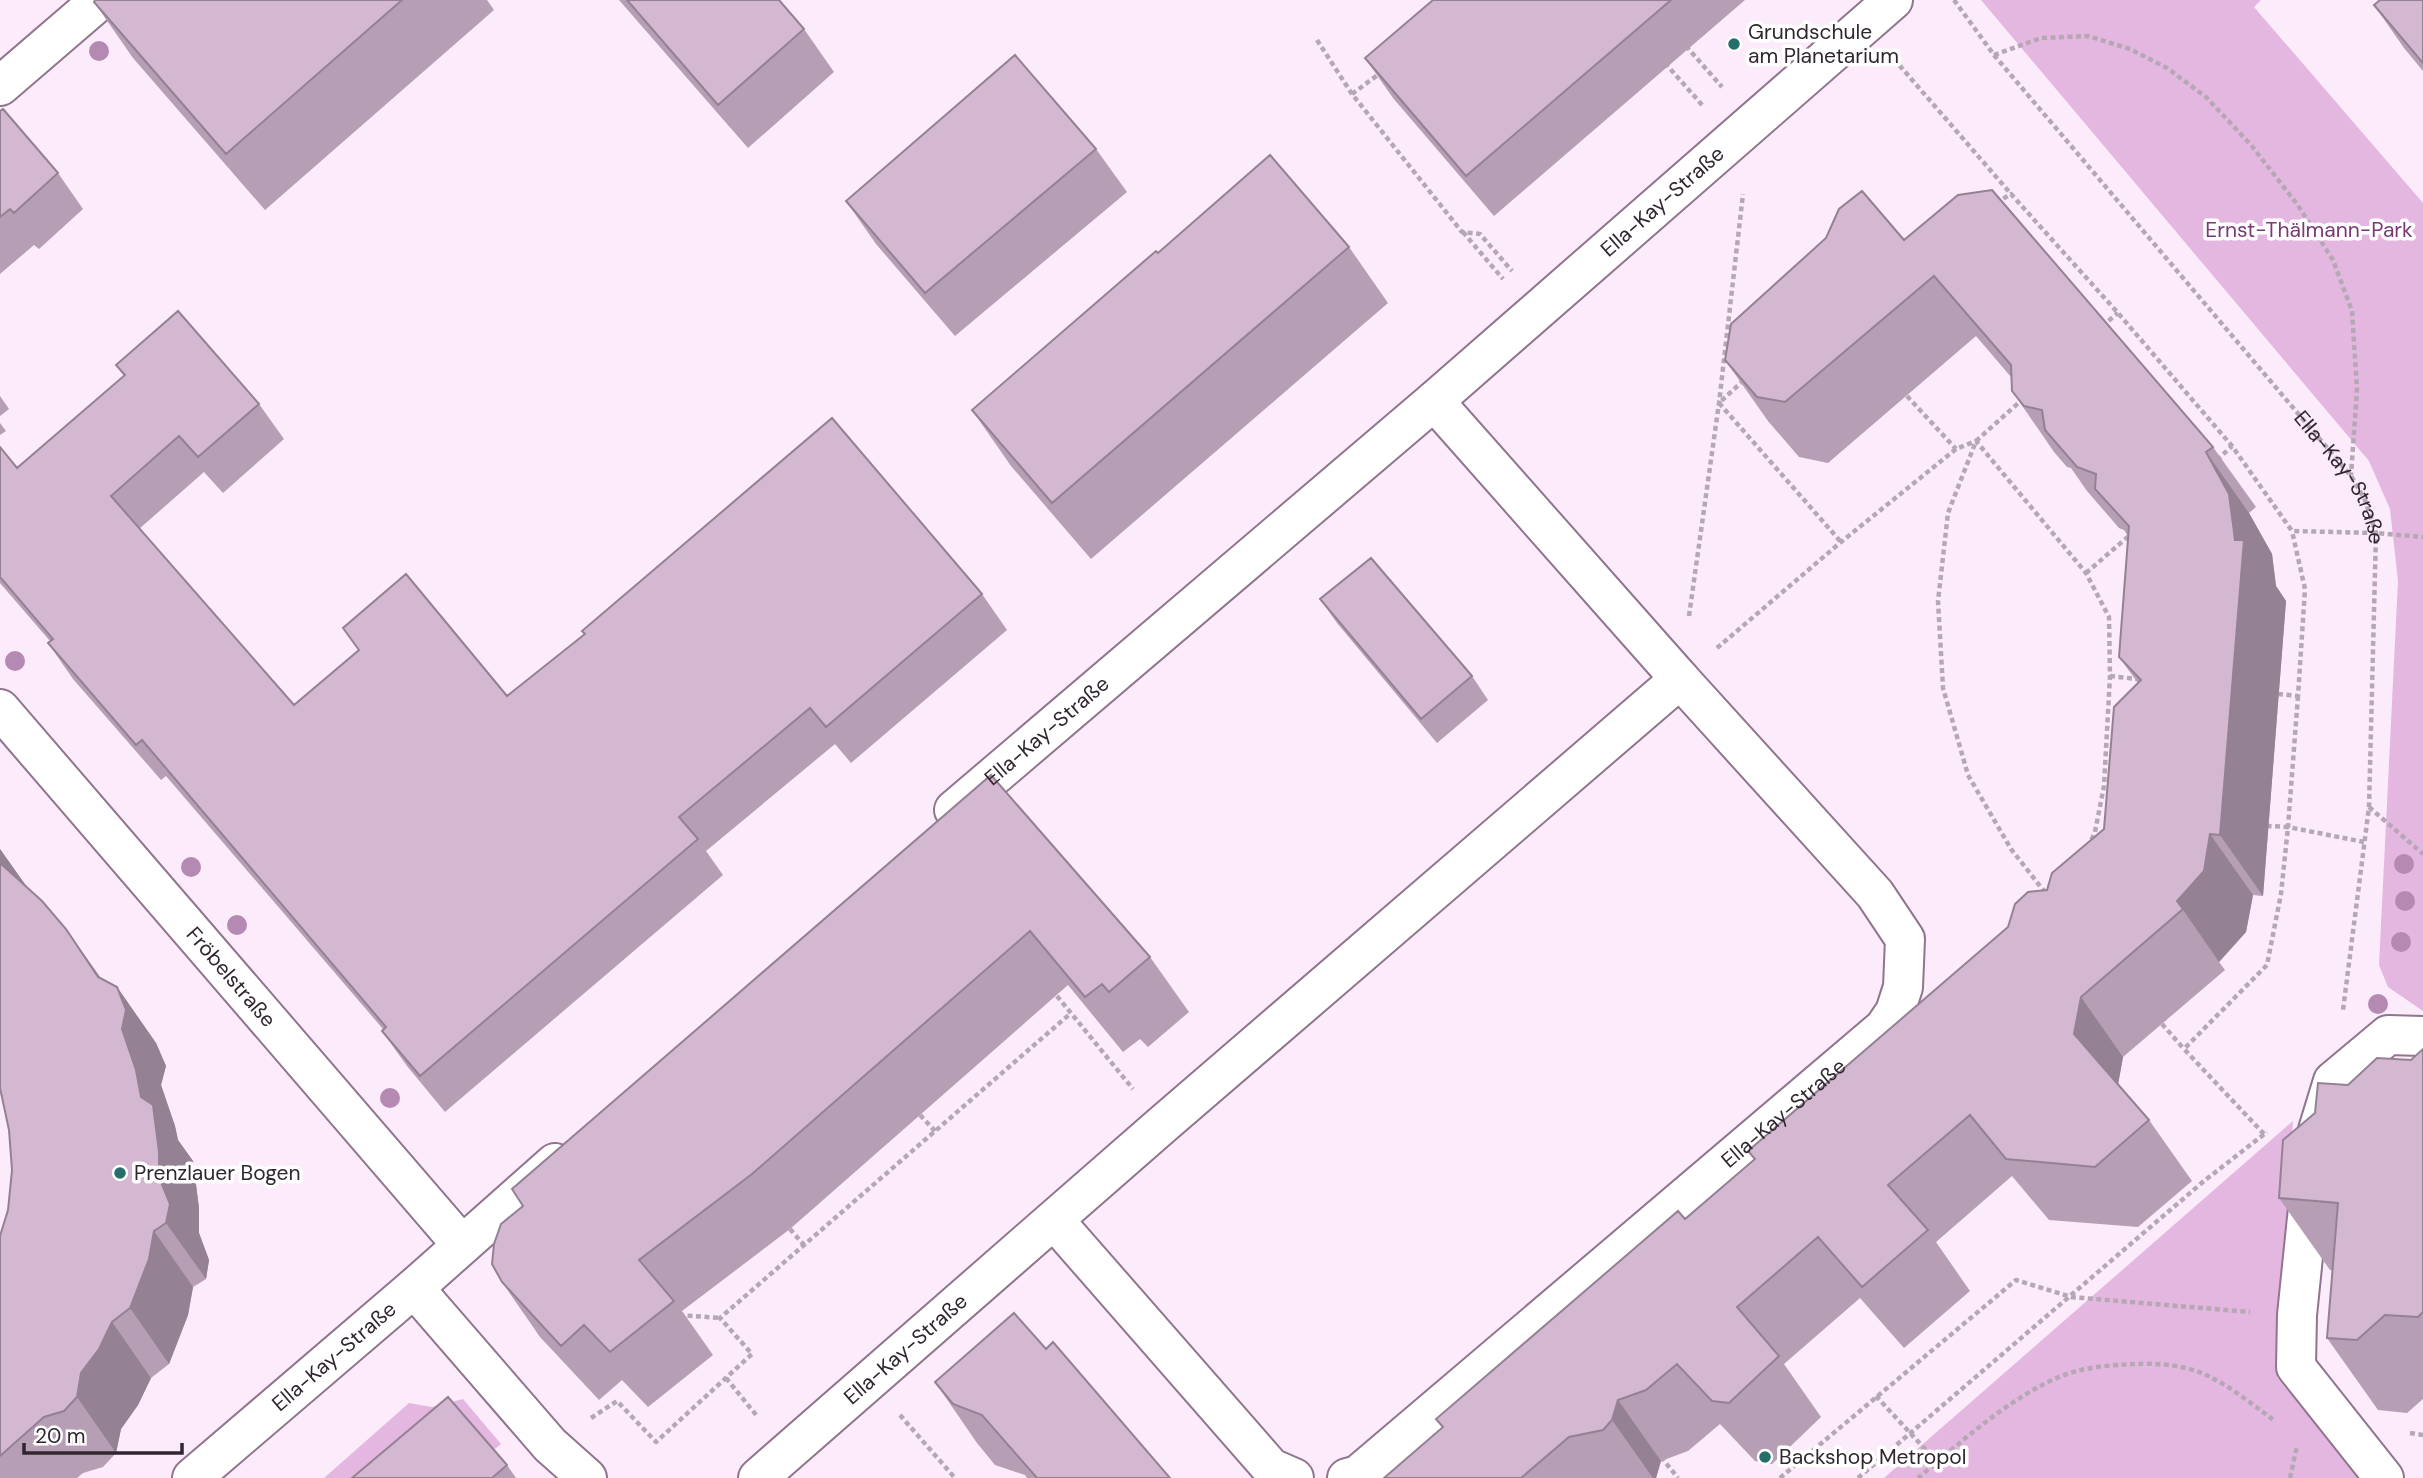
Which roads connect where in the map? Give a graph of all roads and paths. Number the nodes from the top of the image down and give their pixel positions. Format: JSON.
{"nodes":[{"id":1,"x":100,"y":0,"type":"edge"},
{"id":2,"x":1893,"y":0,"type":"edge"},
{"id":3,"x":1954,"y":0,"type":"edge"},
{"id":4,"x":1863,"y":24,"type":"junction"},
{"id":5,"x":1680,"y":38,"type":"dead end"},
{"id":6,"x":1317,"y":40,"type":"dead end"},
{"id":7,"x":1994,"y":55,"type":"junction"},
{"id":8,"x":1661,"y":58,"type":"dead end"},
{"id":9,"x":1384,"y":71,"type":"edge"},
{"id":10,"x":0,"y":86,"type":"edge"},
{"id":11,"x":1352,"y":94,"type":"junction"},
{"id":12,"x":1730,"y":96,"type":"dead end"},
{"id":13,"x":1695,"y":97,"type":"dead end"},
{"id":14,"x":1731,"y":139,"type":"junction"},
{"id":15,"x":2011,"y":194,"type":"junction"},
{"id":16,"x":1989,"y":207,"type":"edge"},
{"id":17,"x":1462,"y":232,"type":"junction"},
{"id":18,"x":1480,"y":233,"type":"dead end"},
{"id":19,"x":1505,"y":281,"type":"dead end"},
{"id":20,"x":2118,"y":313,"type":"junction"},
{"id":21,"x":2101,"y":328,"type":"edge"},
{"id":22,"x":1750,"y":375,"type":"edge"},
{"id":23,"x":2027,"y":395,"type":"edge"},
{"id":24,"x":1907,"y":396,"type":"dead end"},
{"id":25,"x":1434,"y":401,"type":"junction"},
{"id":26,"x":1719,"y":403,"type":"junction"},
{"id":27,"x":1976,"y":441,"type":"junction"},
{"id":28,"x":2232,"y":446,"type":"junction"},
{"id":29,"x":1956,"y":449,"type":"junction"},
{"id":30,"x":2216,"y":461,"type":"dead end"},
{"id":31,"x":2351,"y":476,"type":"junction"},
{"id":32,"x":2292,"y":531,"type":"junction"},
{"id":33,"x":2376,"y":533,"type":"junction"},
{"id":34,"x":2131,"y":534,"type":"edge"},
{"id":35,"x":2423,"y":537,"type":"edge"},
{"id":36,"x":1841,"y":542,"type":"junction"},
{"id":37,"x":2086,"y":573,"type":"junction"},
{"id":38,"x":2110,"y":676,"type":"junction"},
{"id":39,"x":1680,"y":679,"type":"junction"},
{"id":40,"x":2138,"y":679,"type":"edge"},
{"id":41,"x":2278,"y":694,"type":"dead end"},
{"id":42,"x":2298,"y":696,"type":"junction"},
{"id":43,"x":0,"y":709,"type":"edge"},
{"id":44,"x":2369,"y":807,"type":"junction"},
{"id":45,"x":2268,"y":826,"type":"dead end"},
{"id":46,"x":2288,"y":827,"type":"junction"},
{"id":47,"x":932,"y":829,"type":"edge"},
{"id":48,"x":2365,"y":842,"type":"junction"},
{"id":49,"x":2423,"y":854,"type":"edge"},
{"id":50,"x":2085,"y":855,"type":"edge"},
{"id":51,"x":2051,"y":900,"type":"edge"},
{"id":52,"x":1056,"y":996,"type":"edge"},
{"id":53,"x":1071,"y":1013,"type":"junction"},
{"id":54,"x":2162,"y":1024,"type":"dead end"},
{"id":55,"x":2423,"y":1036,"type":"edge"},
{"id":56,"x":2184,"y":1049,"type":"junction"},
{"id":57,"x":2333,"y":1081,"type":"junction"},
{"id":58,"x":920,"y":1115,"type":"dead end"},
{"id":59,"x":1162,"y":1125,"type":"junction"},
{"id":60,"x":2274,"y":1126,"type":"dead end"},
{"id":61,"x":935,"y":1131,"type":"junction"},
{"id":62,"x":2264,"y":1134,"type":"junction"},
{"id":63,"x":577,"y":1143,"type":"edge"},
{"id":64,"x":1054,"y":1220,"type":"junction"},
{"id":65,"x":790,"y":1229,"type":"dead end"},
{"id":66,"x":462,"y":1244,"type":"junction"},
{"id":67,"x":804,"y":1245,"type":"junction"},
{"id":68,"x":414,"y":1288,"type":"junction"},
{"id":69,"x":2071,"y":1297,"type":"junction"},
{"id":70,"x":2225,"y":1310,"type":"dead end"},
{"id":71,"x":677,"y":1314,"type":"dead end"},
{"id":72,"x":720,"y":1318,"type":"junction"},
{"id":73,"x":870,"y":1380,"type":"junction"},
{"id":74,"x":1876,"y":1396,"type":"junction"},
{"id":75,"x":2278,"y":1423,"type":"dead end"},
{"id":76,"x":2342,"y":1428,"type":"junction"},
{"id":77,"x":1910,"y":1433,"type":"junction"},
{"id":78,"x":550,"y":1445,"type":"junction"},
{"id":79,"x":1661,"y":1456,"type":"dead end"},
{"id":80,"x":1937,"y":1462,"type":"junction"},
{"id":81,"x":948,"y":1470,"type":"junction"},
{"id":82,"x":192,"y":1478,"type":"edge"},
{"id":83,"x":587,"y":1478,"type":"edge"},
{"id":84,"x":758,"y":1478,"type":"edge"},
{"id":85,"x":946,"y":1478,"type":"edge"},
{"id":86,"x":955,"y":1478,"type":"edge"},
{"id":87,"x":1294,"y":1478,"type":"edge"},
{"id":88,"x":1347,"y":1478,"type":"edge"},
{"id":89,"x":1678,"y":1478,"type":"edge"},
{"id":90,"x":1780,"y":1478,"type":"edge"},
{"id":91,"x":1857,"y":1478,"type":"edge"},
{"id":92,"x":1918,"y":1478,"type":"edge"},
{"id":93,"x":2290,"y":1478,"type":"edge"},
{"id":94,"x":2384,"y":1478,"type":"edge"}],
"edges":[{"from":1,"to":10,"type":"street"},
{"from":2,"to":4,"type":"street","name":"Ella-Kay-Straße"},
{"from":3,"to":7,"type":"path","name":"Ella-Kay-Straße"},
{"from":4,"to":14,"type":"street","name":"Ella-Kay-Straße"},
{"from":4,"to":15,"type":"path"},
{"from":5,"to":12,"type":"path"},
{"from":6,"to":11,"type":"path"},
{"from":7,"to":31,"type":"path","name":"Ella-Kay-Straße"},
{"from":7,"to":31,"type":"path"},
{"from":8,"to":13,"type":"path"},
{"from":9,"to":11,"type":"path"},
{"from":11,"to":17,"type":"path"},
{"from":14,"to":25,"type":"street","name":"Ella-Kay-Straße"},
{"from":14,"to":26,"type":"path"},
{"from":15,"to":16,"type":"path"},
{"from":15,"to":20,"type":"path"},
{"from":17,"to":18,"type":"path"},
{"from":17,"to":19,"type":"path"},
{"from":20,"to":21,"type":"path"},
{"from":20,"to":28,"type":"path"},
{"from":22,"to":26,"type":"path"},
{"from":23,"to":27,"type":"path"},
{"from":24,"to":29,"type":"path"},
{"from":25,"to":39,"type":"street","name":"Ella-Kay-Straße"},
{"from":25,"to":47,"type":"street","name":"Ella-Kay-Straße"},
{"from":26,"to":36,"type":"path"},
{"from":26,"to":39,"type":"path"},
{"from":27,"to":29,"type":"path"},
{"from":27,"to":37,"type":"path"},
{"from":27,"to":51,"type":"path"},
{"from":28,"to":30,"type":"path"},
{"from":28,"to":32,"type":"path"},
{"from":29,"to":36,"type":"path"},
{"from":31,"to":33,"type":"path","name":"Ella-Kay-Straße"},
{"from":32,"to":33,"type":"path"},
{"from":32,"to":42,"type":"path"},
{"from":33,"to":35,"type":"path"},
{"from":33,"to":44,"type":"path","name":"Ella-Kay-Straße"},
{"from":34,"to":37,"type":"path"},
{"from":36,"to":39,"type":"path"},
{"from":37,"to":38,"type":"path"},
{"from":38,"to":40,"type":"path"},
{"from":38,"to":50,"type":"path"},
{"from":39,"to":59,"type":"street","name":"Ella-Kay-Straße"},
{"from":39,"to":88,"type":"street","name":"Ella-Kay-Straße"},
{"from":41,"to":42,"type":"path"},
{"from":42,"to":46,"type":"path"},
{"from":43,"to":66,"type":"street","name":"Fröbelstraße"},
{"from":44,"to":48,"type":"path","name":"Ella-Kay-Straße"},
{"from":44,"to":49,"type":"path"},
{"from":45,"to":46,"type":"path"},
{"from":46,"to":48,"type":"path"},
{"from":46,"to":56,"type":"path"},
{"from":48,"to":57,"type":"path","name":"Ella-Kay-Straße"},
{"from":52,"to":53,"type":"path"},
{"from":53,"to":59,"type":"path"},
{"from":53,"to":61,"type":"path"},
{"from":54,"to":56,"type":"path"},
{"from":55,"to":57,"type":"street"},
{"from":56,"to":62,"type":"path"},
{"from":57,"to":76,"type":"street"},
{"from":58,"to":61,"type":"path"},
{"from":59,"to":64,"type":"street","name":"Ella-Kay-Straße"},
{"from":60,"to":62,"type":"path"},
{"from":61,"to":67,"type":"path"},
{"from":62,"to":69,"type":"path"},
{"from":63,"to":66,"type":"street","name":"Ella-Kay-Straße"},
{"from":64,"to":73,"type":"street","name":"Ella-Kay-Straße"},
{"from":64,"to":87,"type":"street"},
{"from":65,"to":67,"type":"path"},
{"from":66,"to":68,"type":"street","name":"Ella-Kay-Straße"},
{"from":67,"to":72,"type":"path"},
{"from":68,"to":78,"type":"street","name":"Ella-Kay-Straße"},
{"from":68,"to":82,"type":"street","name":"Ella-Kay-Straße"},
{"from":69,"to":70,"type":"path"},
{"from":69,"to":74,"type":"path"},
{"from":69,"to":77,"type":"path"},
{"from":71,"to":72,"type":"path"},
{"from":72,"to":78,"type":"path"},
{"from":73,"to":81,"type":"path"},
{"from":73,"to":84,"type":"street","name":"Ella-Kay-Straße"},
{"from":74,"to":77,"type":"path"},
{"from":74,"to":90,"type":"path"},
{"from":75,"to":80,"type":"path"},
{"from":76,"to":93,"type":"path"},
{"from":76,"to":94,"type":"street"},
{"from":77,"to":80,"type":"path"},
{"from":77,"to":91,"type":"path"},
{"from":78,"to":83,"type":"street","name":"Ella-Kay-Straße"},
{"from":79,"to":89,"type":"path"},
{"from":80,"to":92,"type":"path"},
{"from":81,"to":85,"type":"path"},
{"from":81,"to":86,"type":"path"}]}
